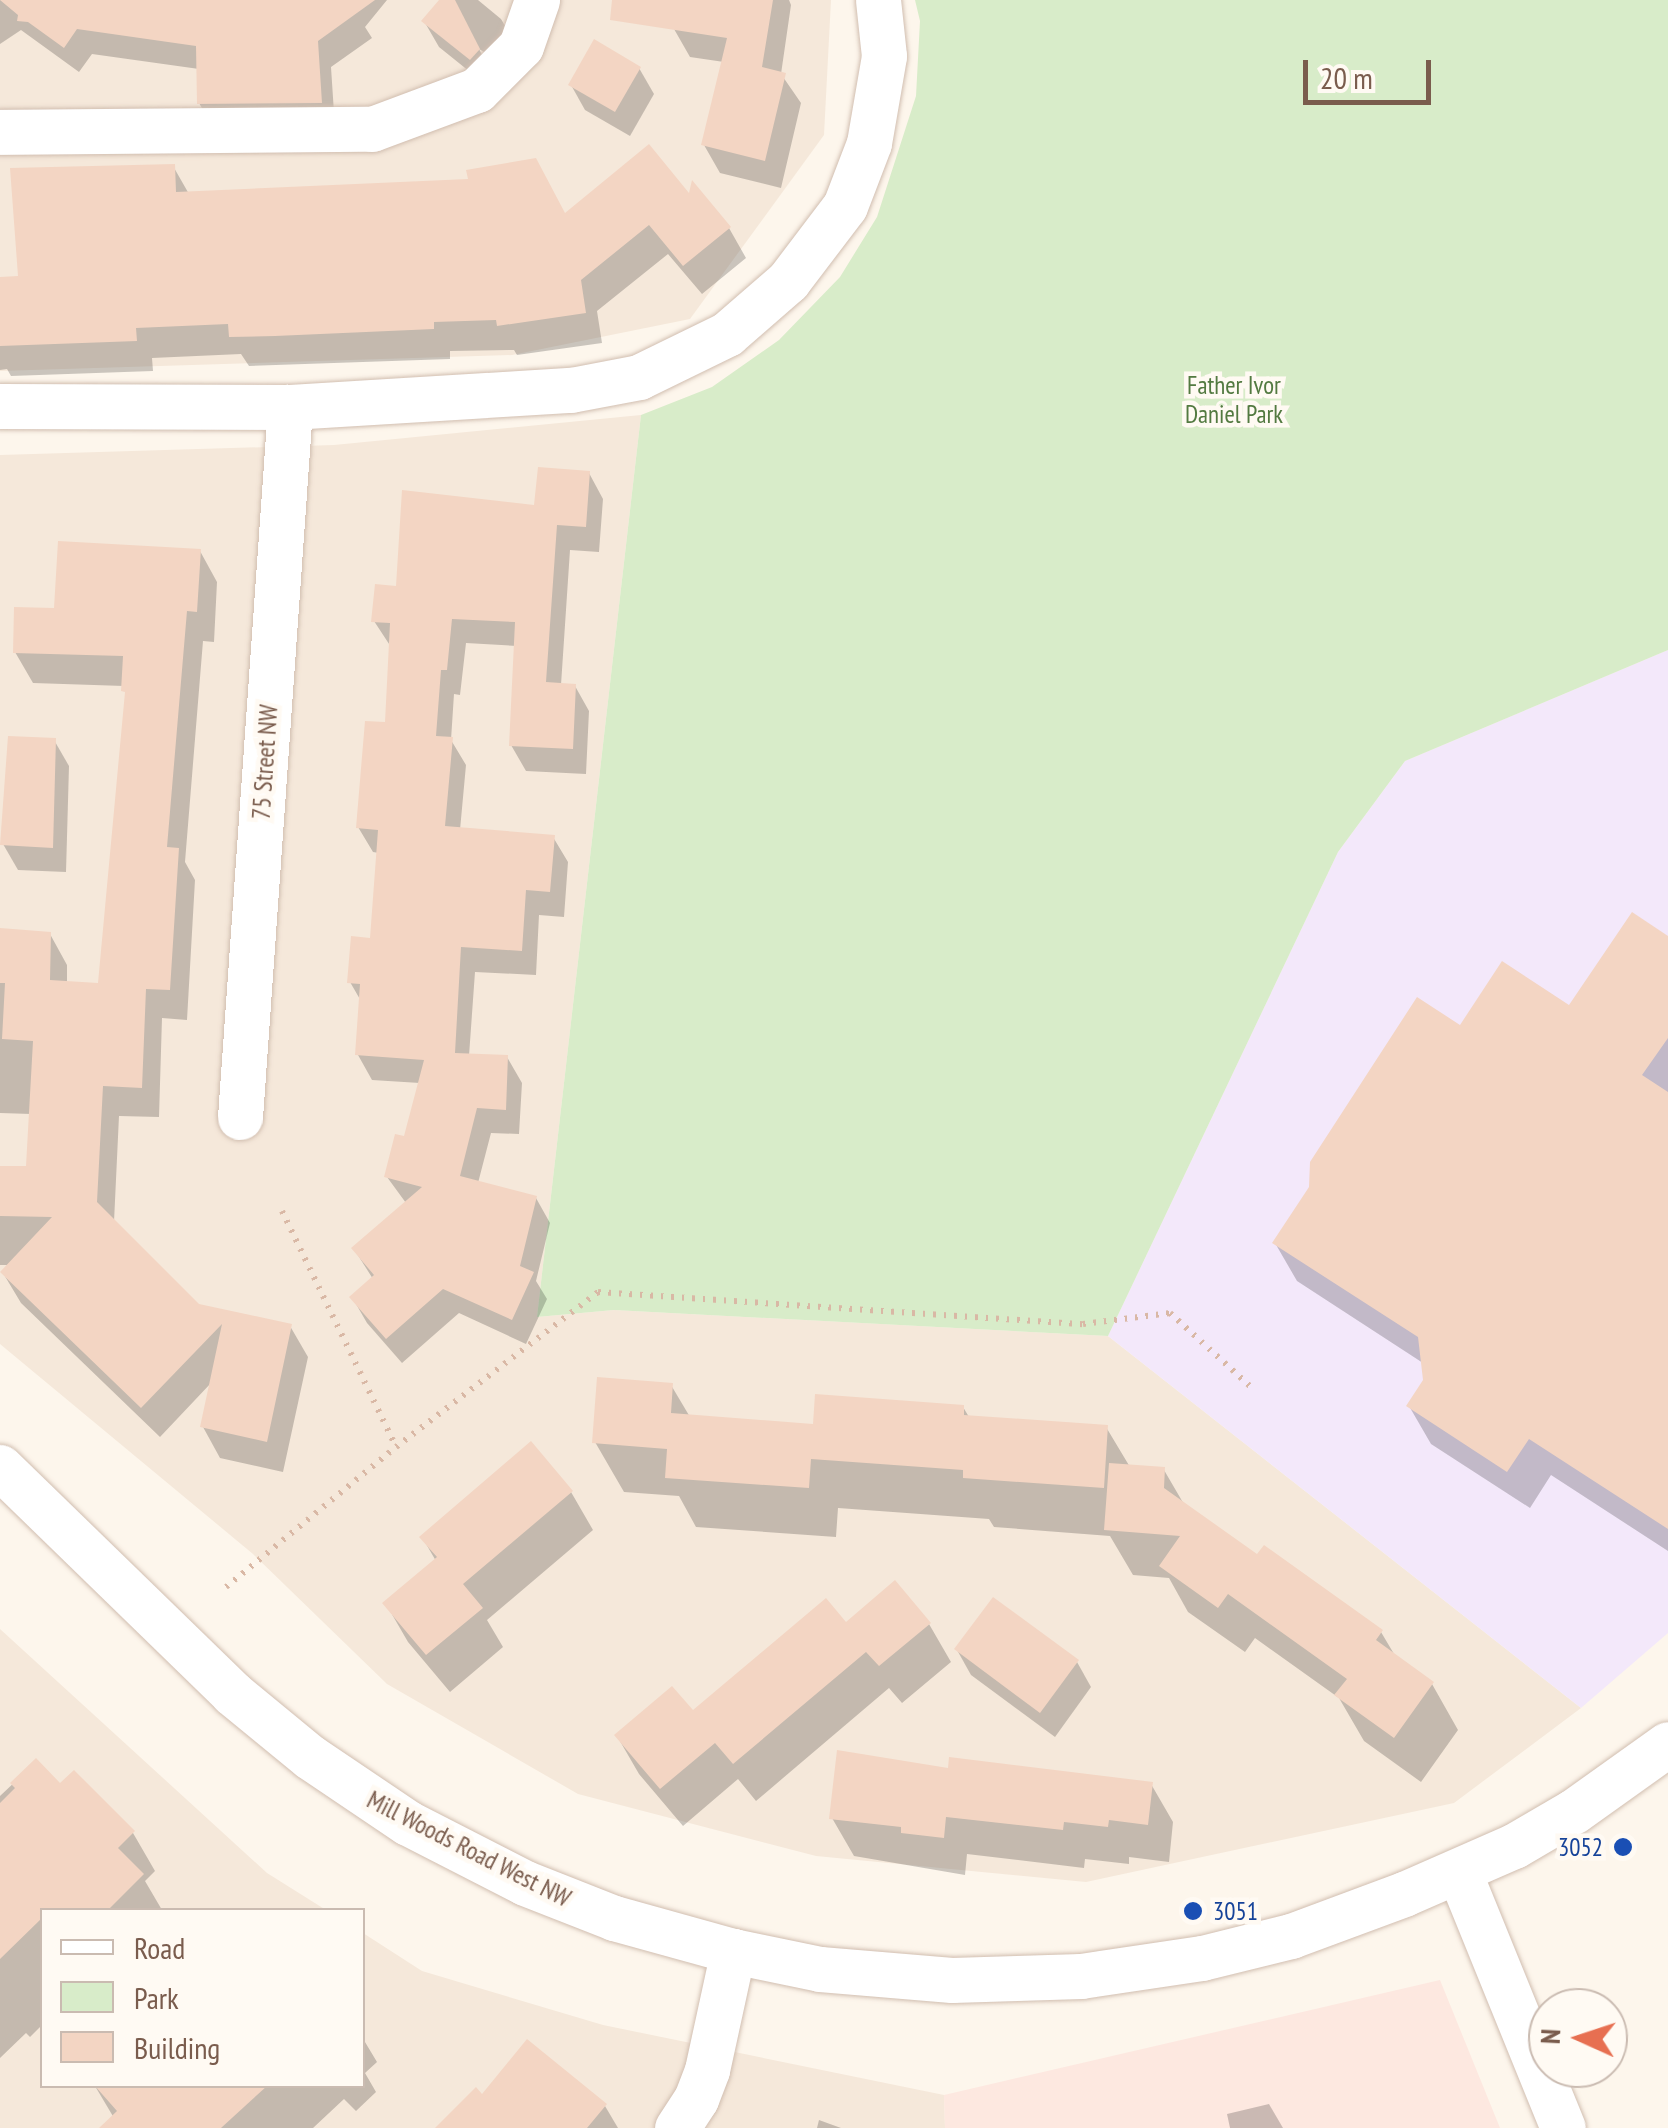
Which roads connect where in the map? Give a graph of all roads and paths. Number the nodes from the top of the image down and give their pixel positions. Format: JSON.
{"nodes":[{"id":1,"x":537,"y":0,"type":"edge"},
{"id":2,"x":878,"y":0,"type":"edge"},
{"id":3,"x":0,"y":132,"type":"edge"},
{"id":4,"x":0,"y":406,"type":"edge"},
{"id":5,"x":290,"y":407,"type":"junction"},
{"id":6,"x":240,"y":1117,"type":"dead end"},
{"id":7,"x":282,"y":1212,"type":"dead end"},
{"id":8,"x":1251,"y":1387,"type":"dead end"},
{"id":9,"x":396,"y":1448,"type":"junction"},
{"id":10,"x":0,"y":1468,"type":"edge"},
{"id":11,"x":226,"y":1587,"type":"dead end"},
{"id":12,"x":1668,"y":1744,"type":"edge"},
{"id":13,"x":1460,"y":1872,"type":"junction"},
{"id":14,"x":733,"y":1951,"type":"junction"},
{"id":15,"x":677,"y":2128,"type":"edge"},
{"id":16,"x":1563,"y":2128,"type":"edge"}],
"edges":[{"from":1,"to":3,"type":"street"},
{"from":2,"to":5,"type":"street"},
{"from":4,"to":5,"type":"street"},
{"from":5,"to":6,"type":"street","name":"75 Street NW"},
{"from":7,"to":9,"type":"path"},
{"from":8,"to":9,"type":"path"},
{"from":9,"to":11,"type":"path"},
{"from":10,"to":14,"type":"street","name":"Mill Woods Road West NW"},
{"from":12,"to":13,"type":"street","name":"Mill Woods Road West NW"},
{"from":13,"to":14,"type":"street","name":"Mill Woods Road West NW"},
{"from":13,"to":16,"type":"street"},
{"from":14,"to":15,"type":"street"}]}
